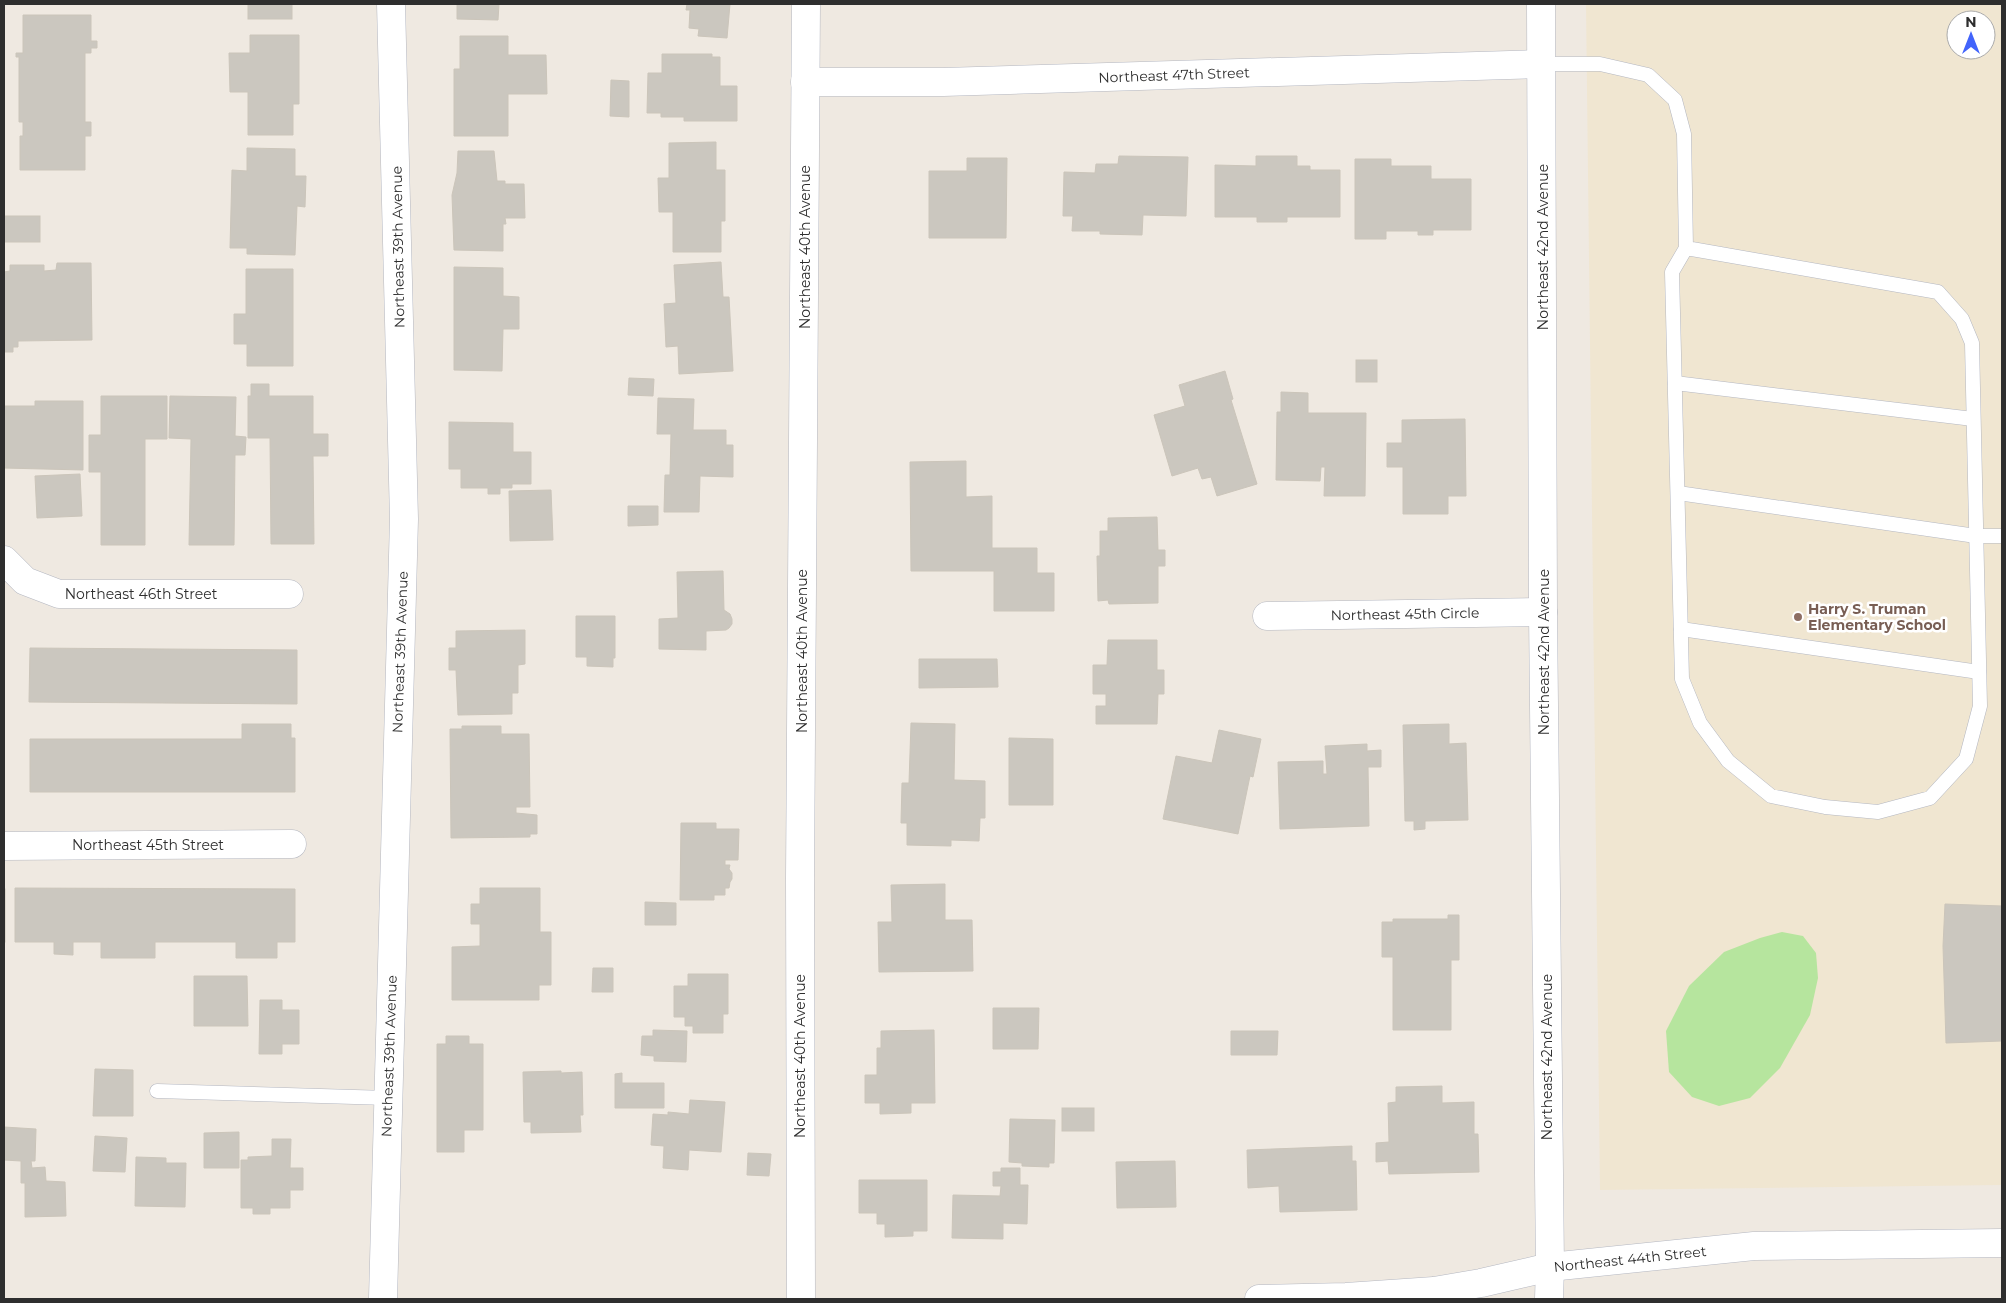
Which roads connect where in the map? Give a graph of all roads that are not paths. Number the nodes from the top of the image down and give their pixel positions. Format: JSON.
{"nodes":[{"id":1,"x":391,"y":4,"type":"edge"},
{"id":2,"x":806,"y":4,"type":"edge"},
{"id":3,"x":1541,"y":4,"type":"edge"},
{"id":4,"x":1542,"y":64,"type":"junction"},
{"id":5,"x":806,"y":82,"type":"junction"},
{"id":6,"x":1686,"y":248,"type":"junction"},
{"id":7,"x":1675,"y":383,"type":"junction"},
{"id":8,"x":1973,"y":419,"type":"junction"},
{"id":9,"x":1678,"y":493,"type":"junction"},
{"id":10,"x":1976,"y":536,"type":"junction"},
{"id":11,"x":2002,"y":536,"type":"edge"},
{"id":12,"x":4,"y":560,"type":"edge"},
{"id":13,"x":289,"y":594,"type":"dead end"},
{"id":14,"x":1544,"y":612,"type":"junction"},
{"id":15,"x":1267,"y":616,"type":"dead end"},
{"id":16,"x":1681,"y":628,"type":"junction"},
{"id":17,"x":1979,"y":672,"type":"junction"},
{"id":18,"x":292,"y":844,"type":"dead end"},
{"id":19,"x":4,"y":846,"type":"edge"},
{"id":20,"x":157,"y":1091,"type":"dead end"},
{"id":21,"x":388,"y":1098,"type":"junction"},
{"id":22,"x":2002,"y":1243,"type":"edge"},
{"id":23,"x":1550,"y":1268,"type":"junction"},
{"id":24,"x":383,"y":1299,"type":"edge"},
{"id":25,"x":801,"y":1299,"type":"edge"},
{"id":26,"x":1259,"y":1299,"type":"edge"},
{"id":27,"x":1549,"y":1299,"type":"edge"}],
"edges":[{"from":1,"to":21,"type":"street","name":"Northeast 39th Avenue"},
{"from":2,"to":5,"type":"street","name":"Northeast 40th Avenue"},
{"from":3,"to":4,"type":"street","name":"Northeast 42nd Avenue"},
{"from":4,"to":5,"type":"street","name":"Northeast 47th Street"},
{"from":4,"to":6,"type":"lane"},
{"from":4,"to":14,"type":"street","name":"Northeast 42nd Avenue"},
{"from":5,"to":25,"type":"street","name":"Northeast 40th Avenue"},
{"from":6,"to":7,"type":"lane"},
{"from":6,"to":8,"type":"lane"},
{"from":7,"to":8,"type":"lane"},
{"from":7,"to":9,"type":"lane"},
{"from":8,"to":10,"type":"lane"},
{"from":9,"to":10,"type":"lane"},
{"from":9,"to":16,"type":"lane"},
{"from":10,"to":11,"type":"lane"},
{"from":10,"to":17,"type":"lane"},
{"from":12,"to":13,"type":"street","name":"Northeast 46th Street"},
{"from":14,"to":15,"type":"street","name":"Northeast 45th Circle"},
{"from":14,"to":23,"type":"street","name":"Northeast 42nd Avenue"},
{"from":16,"to":17,"type":"lane"},
{"from":16,"to":17,"type":"lane"},
{"from":18,"to":19,"type":"street","name":"Northeast 45th Street"},
{"from":20,"to":21,"type":"lane"},
{"from":21,"to":24,"type":"street","name":"Northeast 39th Avenue"},
{"from":22,"to":23,"type":"street","name":"Northeast 44th Street"},
{"from":23,"to":26,"type":"street","name":"Northeast 44th Street"},
{"from":23,"to":27,"type":"street","name":"Northeast 42nd Avenue"}]}
